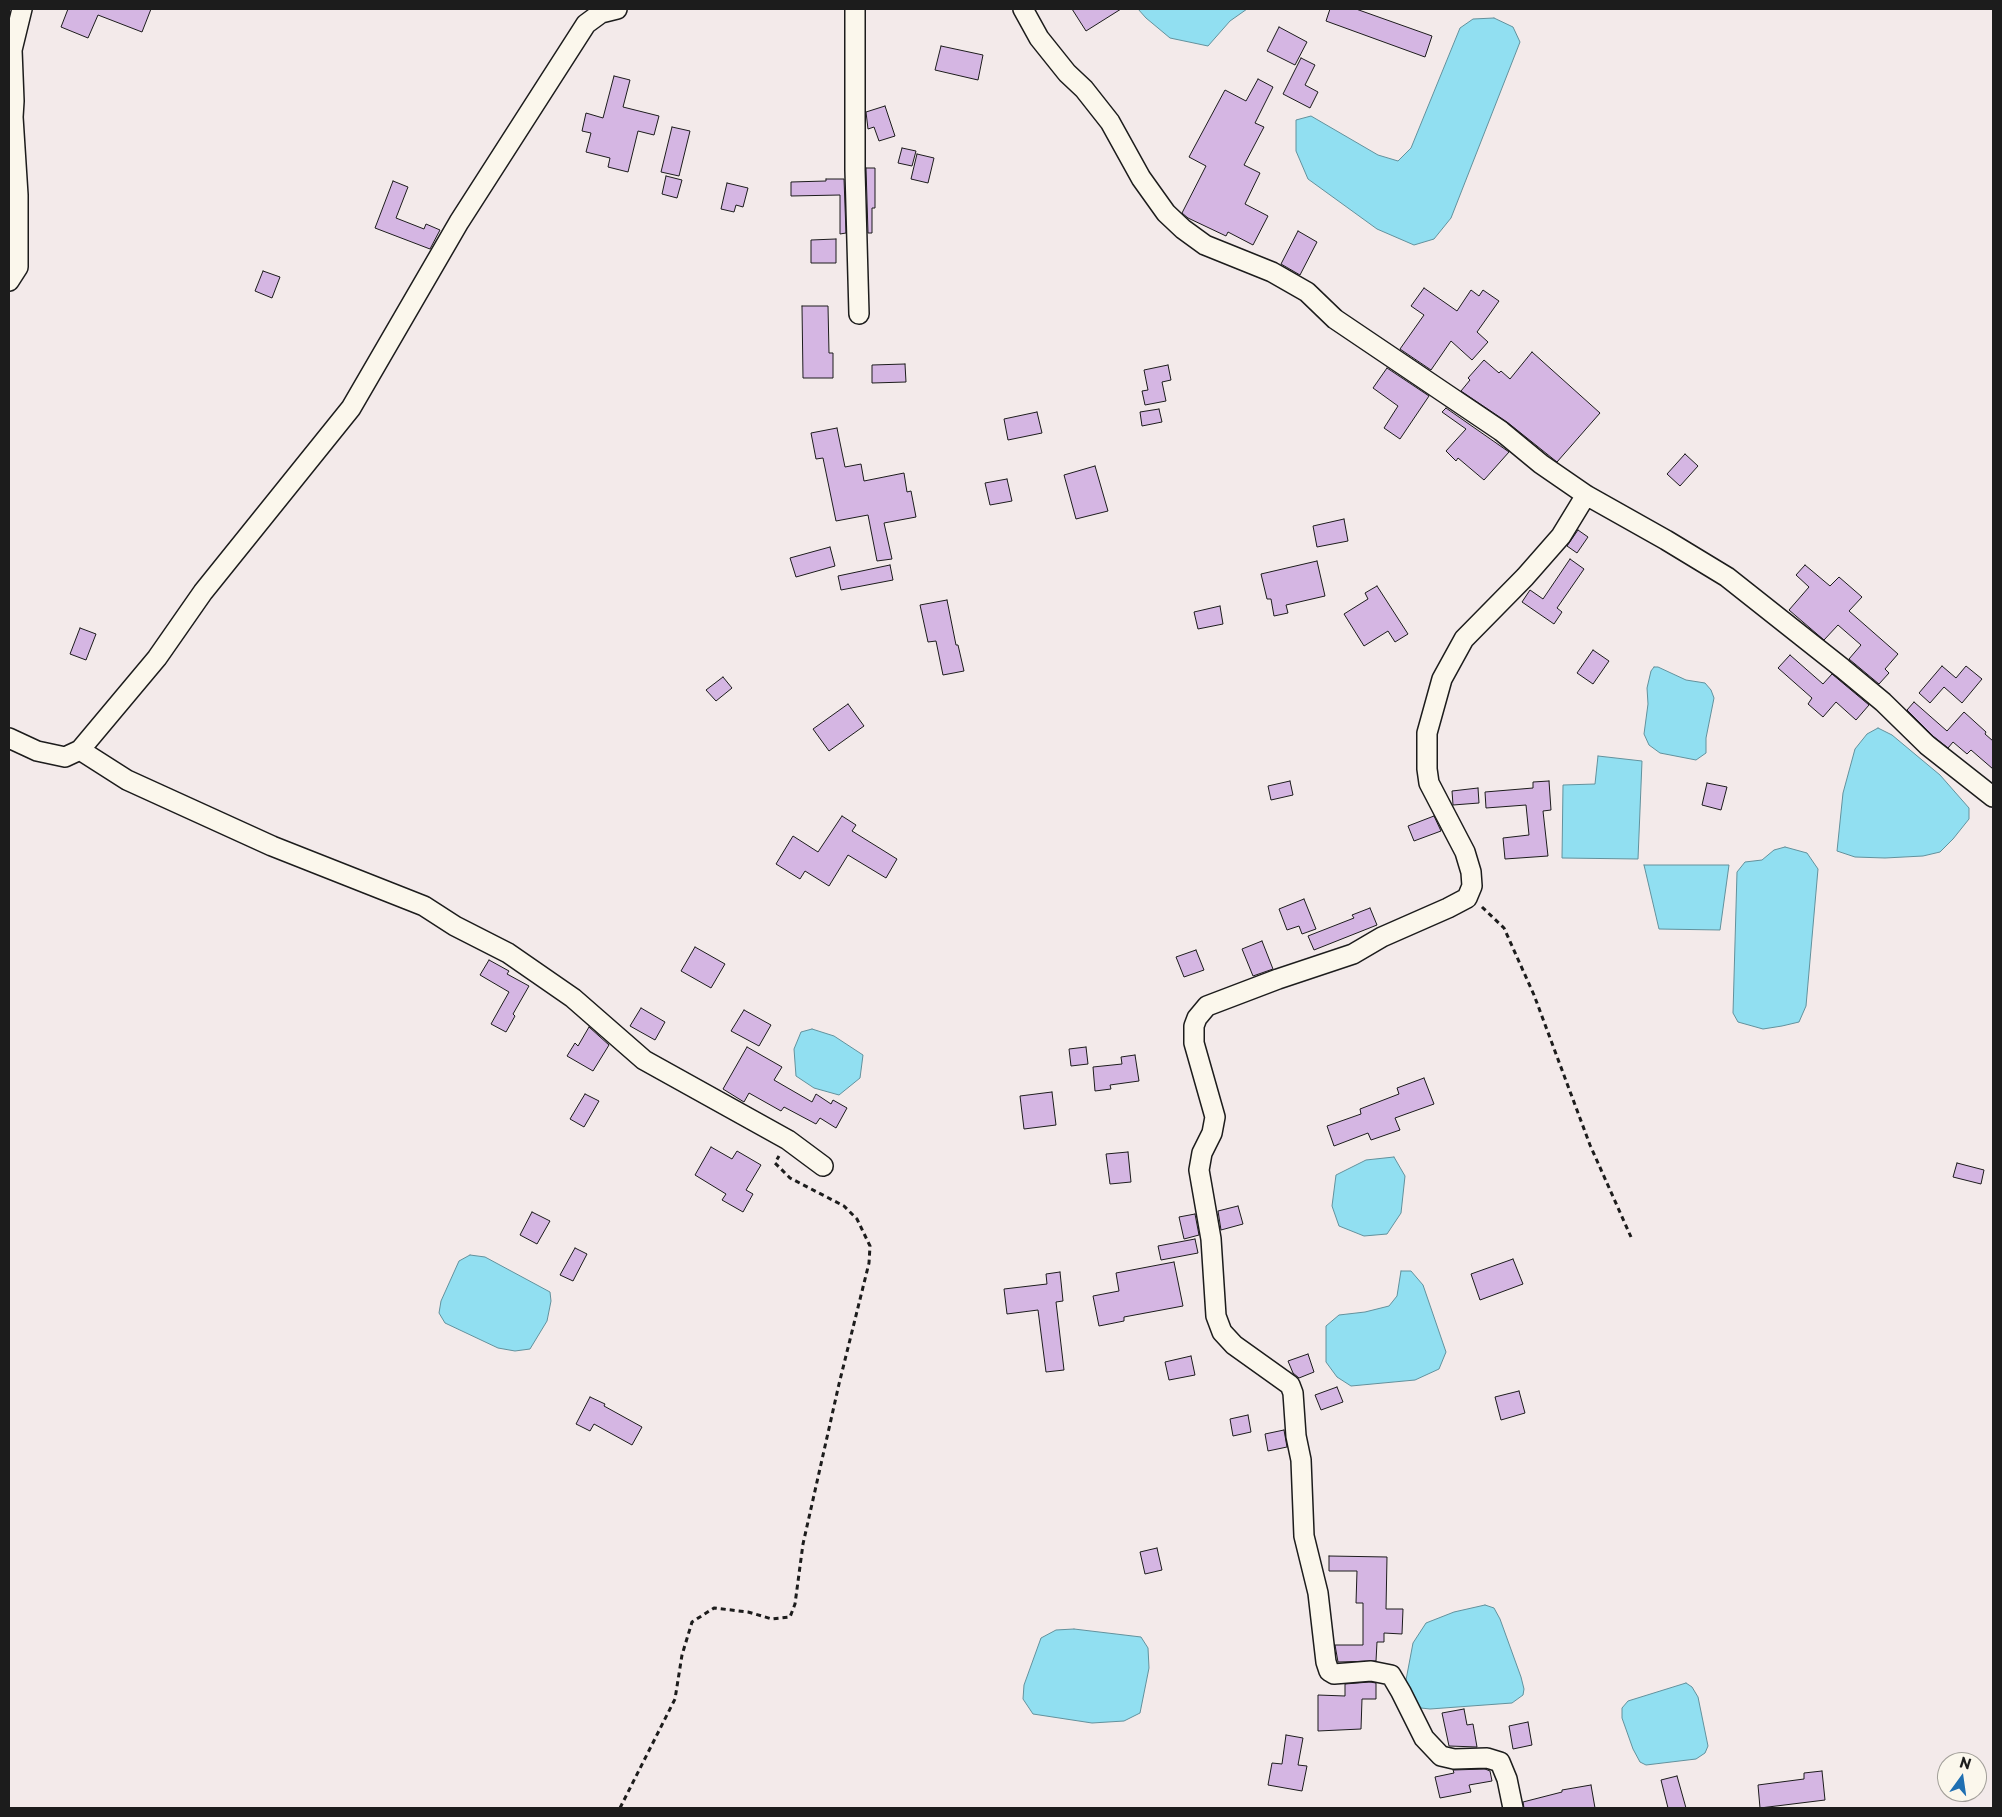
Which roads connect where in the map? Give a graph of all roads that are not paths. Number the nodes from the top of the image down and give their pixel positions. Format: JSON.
{"nodes":[{"id":1,"x":22,"y":9,"type":"edge"},
{"id":2,"x":617,"y":9,"type":"edge"},
{"id":3,"x":855,"y":9,"type":"edge"},
{"id":4,"x":1023,"y":9,"type":"edge"},
{"id":5,"x":9,"y":281,"type":"edge"},
{"id":6,"x":859,"y":314,"type":"dead end"},
{"id":7,"x":1586,"y":496,"type":"junction"},
{"id":8,"x":9,"y":738,"type":"edge"},
{"id":9,"x":80,"y":750,"type":"junction"},
{"id":10,"x":1993,"y":798,"type":"edge"},
{"id":11,"x":823,"y":1166,"type":"dead end"},
{"id":12,"x":1513,"y":1808,"type":"edge"}],
"edges":[{"from":1,"to":5,"type":"street"},
{"from":2,"to":9,"type":"street"},
{"from":3,"to":6,"type":"street"},
{"from":4,"to":7,"type":"street"},
{"from":7,"to":10,"type":"street"},
{"from":7,"to":12,"type":"street"},
{"from":8,"to":9,"type":"street"},
{"from":9,"to":11,"type":"street"}]}
